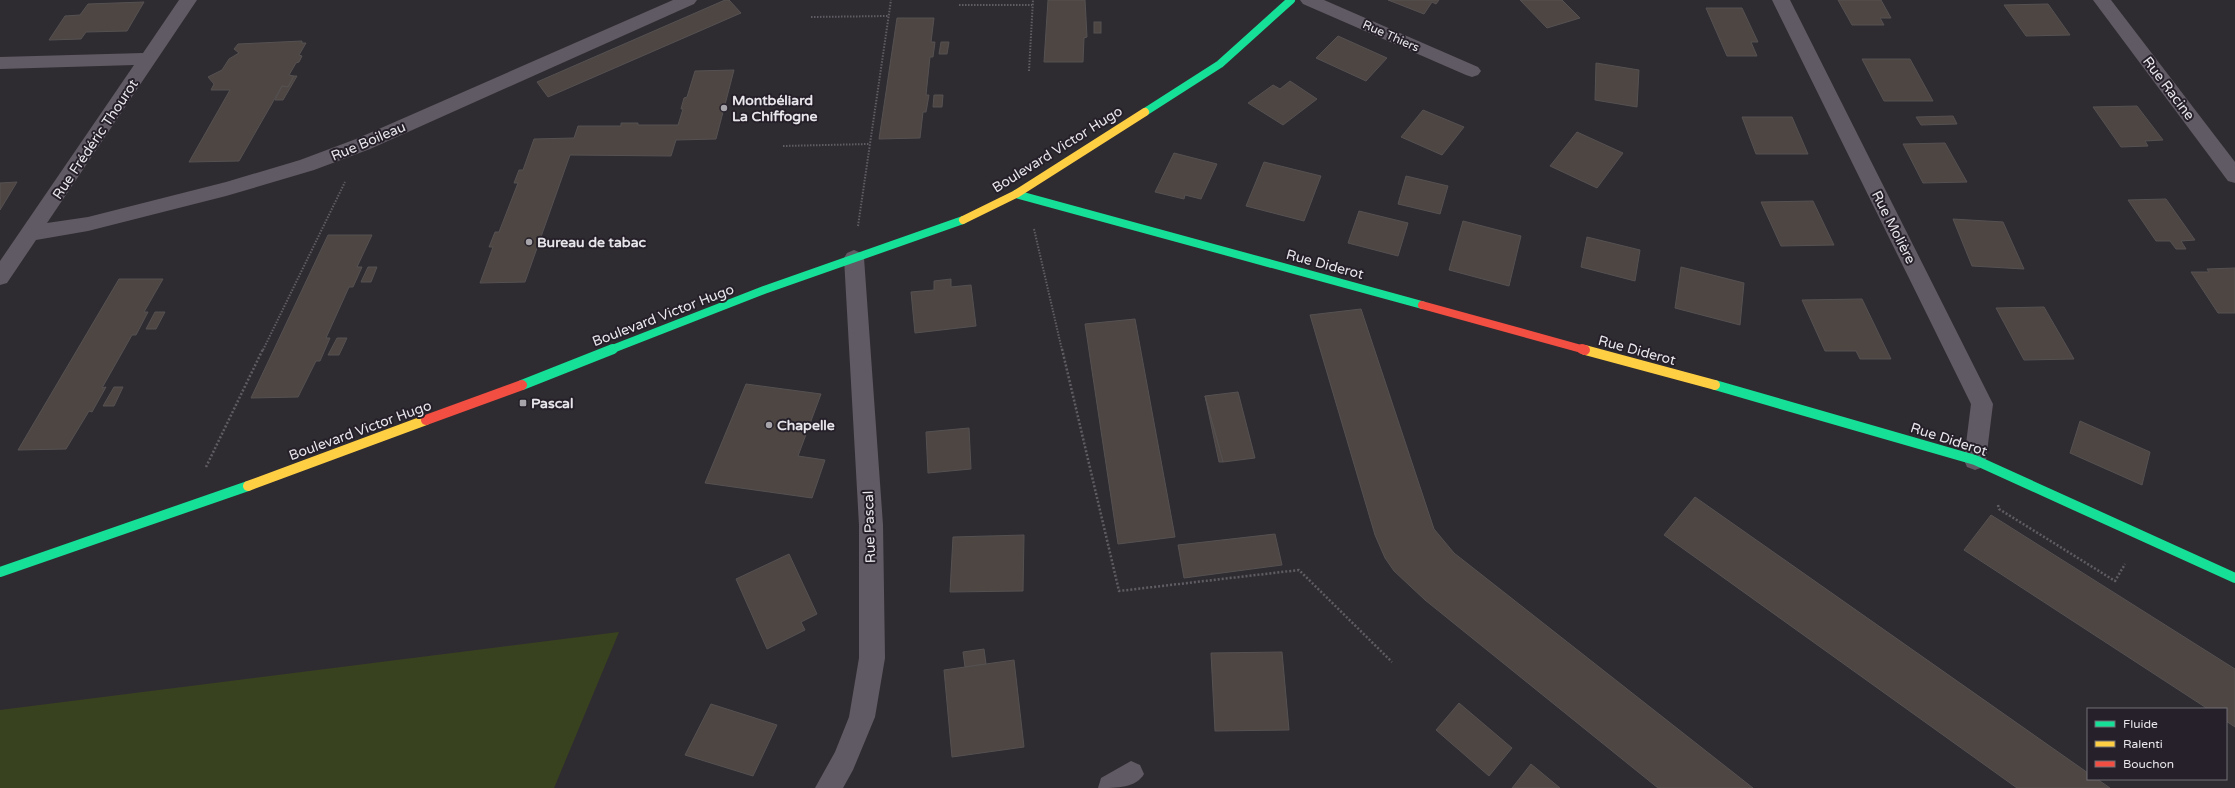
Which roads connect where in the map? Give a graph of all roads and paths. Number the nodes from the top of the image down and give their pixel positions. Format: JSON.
{"nodes":[{"id":1,"x":188,"y":0,"type":"edge"},
{"id":2,"x":891,"y":0,"type":"edge"},
{"id":3,"x":1032,"y":0,"type":"edge"},
{"id":4,"x":1291,"y":0,"type":"edge"},
{"id":5,"x":1309,"y":0,"type":"edge"},
{"id":6,"x":1781,"y":0,"type":"edge"},
{"id":7,"x":2102,"y":0,"type":"edge"},
{"id":8,"x":680,"y":1,"type":"edge"},
{"id":9,"x":959,"y":5,"type":"dead end"},
{"id":10,"x":1032,"y":5,"type":"junction"},
{"id":11,"x":888,"y":16,"type":"junction"},
{"id":12,"x":812,"y":17,"type":"dead end"},
{"id":13,"x":149,"y":59,"type":"junction"},
{"id":14,"x":0,"y":63,"type":"edge"},
{"id":15,"x":1029,"y":71,"type":"dead end"},
{"id":16,"x":1472,"y":71,"type":"dead end"},
{"id":17,"x":363,"y":144,"type":"junction"},
{"id":18,"x":869,"y":144,"type":"junction"},
{"id":19,"x":783,"y":146,"type":"dead end"},
{"id":20,"x":2235,"y":176,"type":"edge"},
{"id":21,"x":1016,"y":194,"type":"junction"},
{"id":22,"x":1033,"y":227,"type":"dead end"},
{"id":23,"x":32,"y":233,"type":"junction"},
{"id":24,"x":854,"y":258,"type":"junction"},
{"id":25,"x":2,"y":271,"type":"edge"},
{"id":26,"x":1975,"y":460,"type":"junction"},
{"id":27,"x":185,"y":509,"type":"junction"},
{"id":28,"x":0,"y":572,"type":"edge"},
{"id":29,"x":2235,"y":578,"type":"edge"},
{"id":30,"x":1392,"y":662,"type":"dead end"},
{"id":31,"x":828,"y":788,"type":"edge"}],
"edges":[{"from":1,"to":13,"type":"street","name":"Rue Frédéric Thourot"},
{"from":2,"to":11,"type":"path"},
{"from":3,"to":10,"type":"path"},
{"from":4,"to":21,"type":"street","name":"Boulevard Victor Hugo"},
{"from":5,"to":16,"type":"street","name":"Rue Thiers"},
{"from":6,"to":26,"type":"street","name":"Rue Molière"},
{"from":7,"to":20,"type":"street","name":"Rue Racine"},
{"from":8,"to":17,"type":"street","name":"Rue Boileau"},
{"from":9,"to":10,"type":"path"},
{"from":10,"to":15,"type":"path"},
{"from":11,"to":12,"type":"path"},
{"from":11,"to":18,"type":"path"},
{"from":13,"to":14,"type":"street"},
{"from":13,"to":23,"type":"street","name":"Rue Frédéric Thourot"},
{"from":17,"to":23,"type":"street","name":"Rue Boileau"},
{"from":17,"to":27,"type":"path"},
{"from":18,"to":19,"type":"path"},
{"from":18,"to":24,"type":"path"},
{"from":21,"to":24,"type":"street","name":"Boulevard Victor Hugo"},
{"from":21,"to":26,"type":"street","name":"Rue Diderot"},
{"from":22,"to":30,"type":"path"},
{"from":23,"to":25,"type":"street","name":"Rue Frédéric Thourot"},
{"from":24,"to":27,"type":"street","name":"Boulevard Victor Hugo"},
{"from":24,"to":31,"type":"street","name":"Rue Pascal"},
{"from":26,"to":29,"type":"street","name":"Rue Diderot"},
{"from":27,"to":28,"type":"street","name":"Boulevard Victor Hugo"}]}
